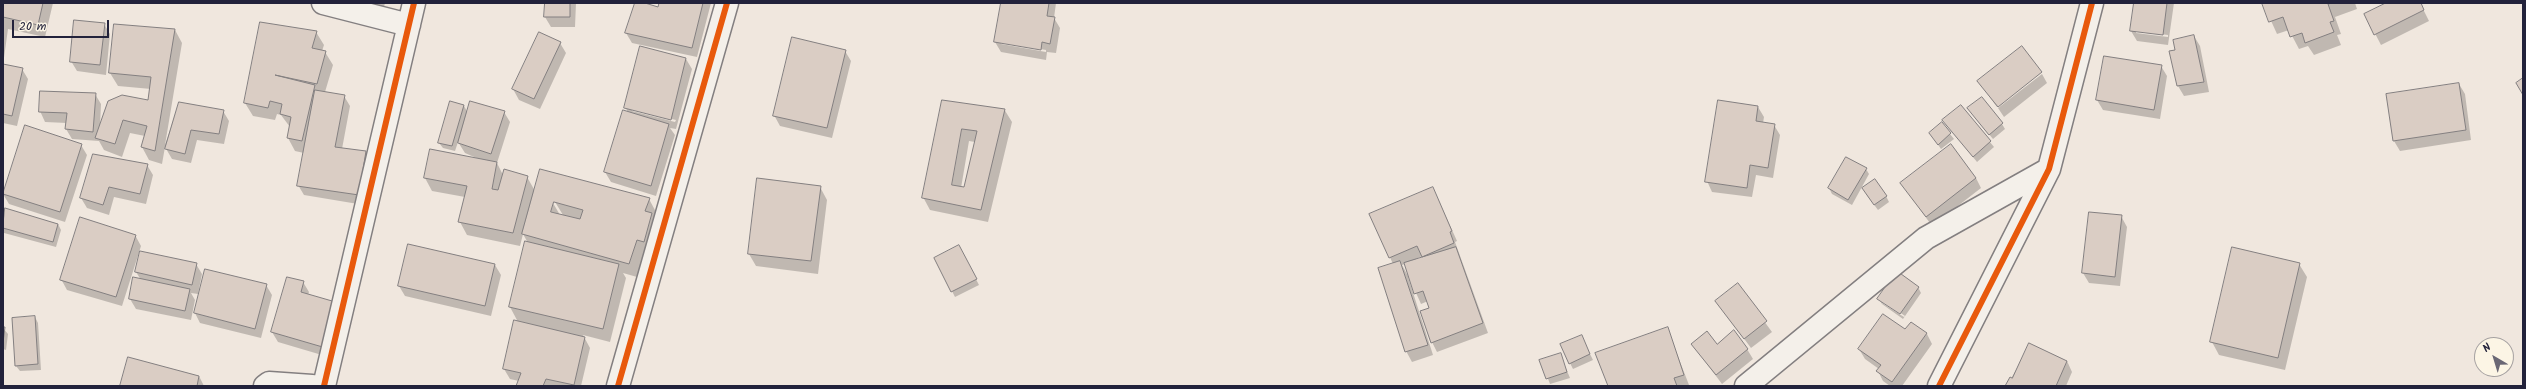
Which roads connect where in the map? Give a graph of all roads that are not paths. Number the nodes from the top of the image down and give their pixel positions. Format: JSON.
{"nodes":[{"id":1,"x":323,"y":3,"type":"edge"},
{"id":2,"x":414,"y":3,"type":"edge"},
{"id":3,"x":727,"y":3,"type":"edge"},
{"id":4,"x":2092,"y":3,"type":"edge"},
{"id":5,"x":409,"y":25,"type":"junction"},
{"id":6,"x":2049,"y":169,"type":"junction"},
{"id":7,"x":265,"y":386,"type":"edge"},
{"id":8,"x":312,"y":386,"type":"edge"},
{"id":9,"x":324,"y":386,"type":"edge"},
{"id":10,"x":618,"y":386,"type":"edge"},
{"id":11,"x":1746,"y":386,"type":"edge"},
{"id":12,"x":1938,"y":386,"type":"edge"}],
"edges":[{"from":1,"to":5,"type":"street"},
{"from":2,"to":5,"type":"street"},
{"from":3,"to":10,"type":"street"},
{"from":4,"to":6,"type":"street"},
{"from":5,"to":9,"type":"street"},
{"from":6,"to":11,"type":"street"},
{"from":6,"to":12,"type":"street"},
{"from":7,"to":8,"type":"street"}]}
